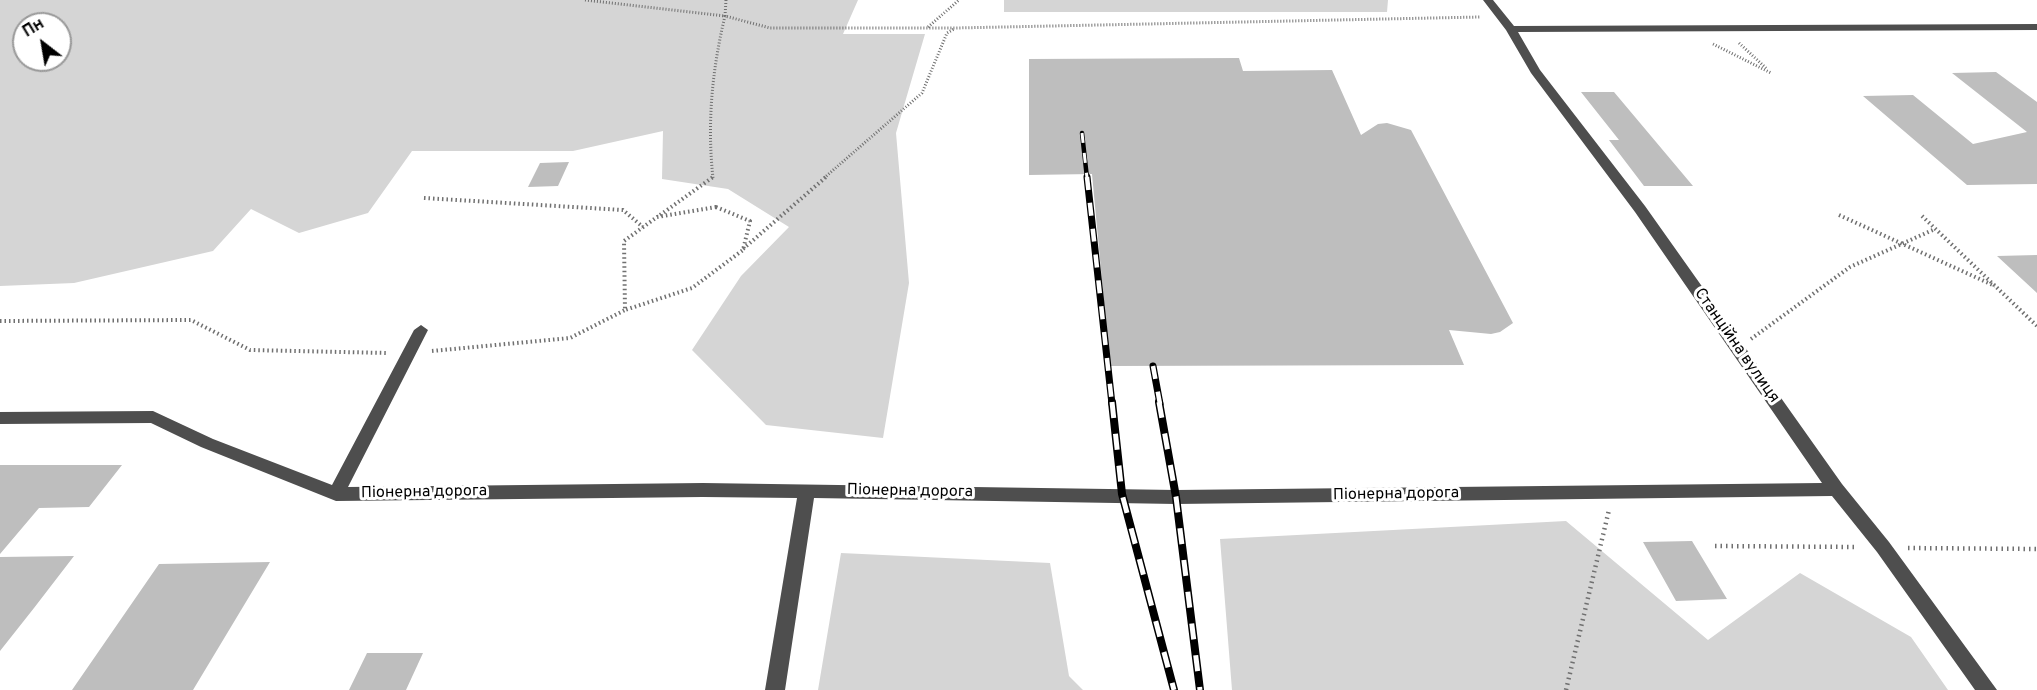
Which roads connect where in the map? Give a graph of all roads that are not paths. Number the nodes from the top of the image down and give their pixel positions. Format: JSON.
{"nodes":[{"id":1,"x":1488,"y":0,"type":"edge"},
{"id":2,"x":1506,"y":23,"type":"junction"},
{"id":3,"x":2037,"y":27,"type":"edge"},
{"id":4,"x":421,"y":330,"type":"dead end"},
{"id":5,"x":0,"y":418,"type":"edge"},
{"id":6,"x":1836,"y":489,"type":"junction"},
{"id":7,"x":807,"y":491,"type":"junction"},
{"id":8,"x":336,"y":494,"type":"junction"},
{"id":9,"x":776,"y":690,"type":"edge"},
{"id":10,"x":1987,"y":690,"type":"edge"}],
"edges":[{"from":1,"to":2,"type":"street","name":"Станційна вулиця"},
{"from":2,"to":3,"type":"street"},
{"from":2,"to":6,"type":"street","name":"Станційна вулиця"},
{"from":4,"to":8,"type":"street"},
{"from":5,"to":8,"type":"street","name":"Піонерна дорога"},
{"from":6,"to":7,"type":"street","name":"Піонерна дорога"},
{"from":6,"to":10,"type":"street","name":"Станційна вулиця"},
{"from":7,"to":8,"type":"street","name":"Піонерна дорога"},
{"from":7,"to":9,"type":"street"}]}
